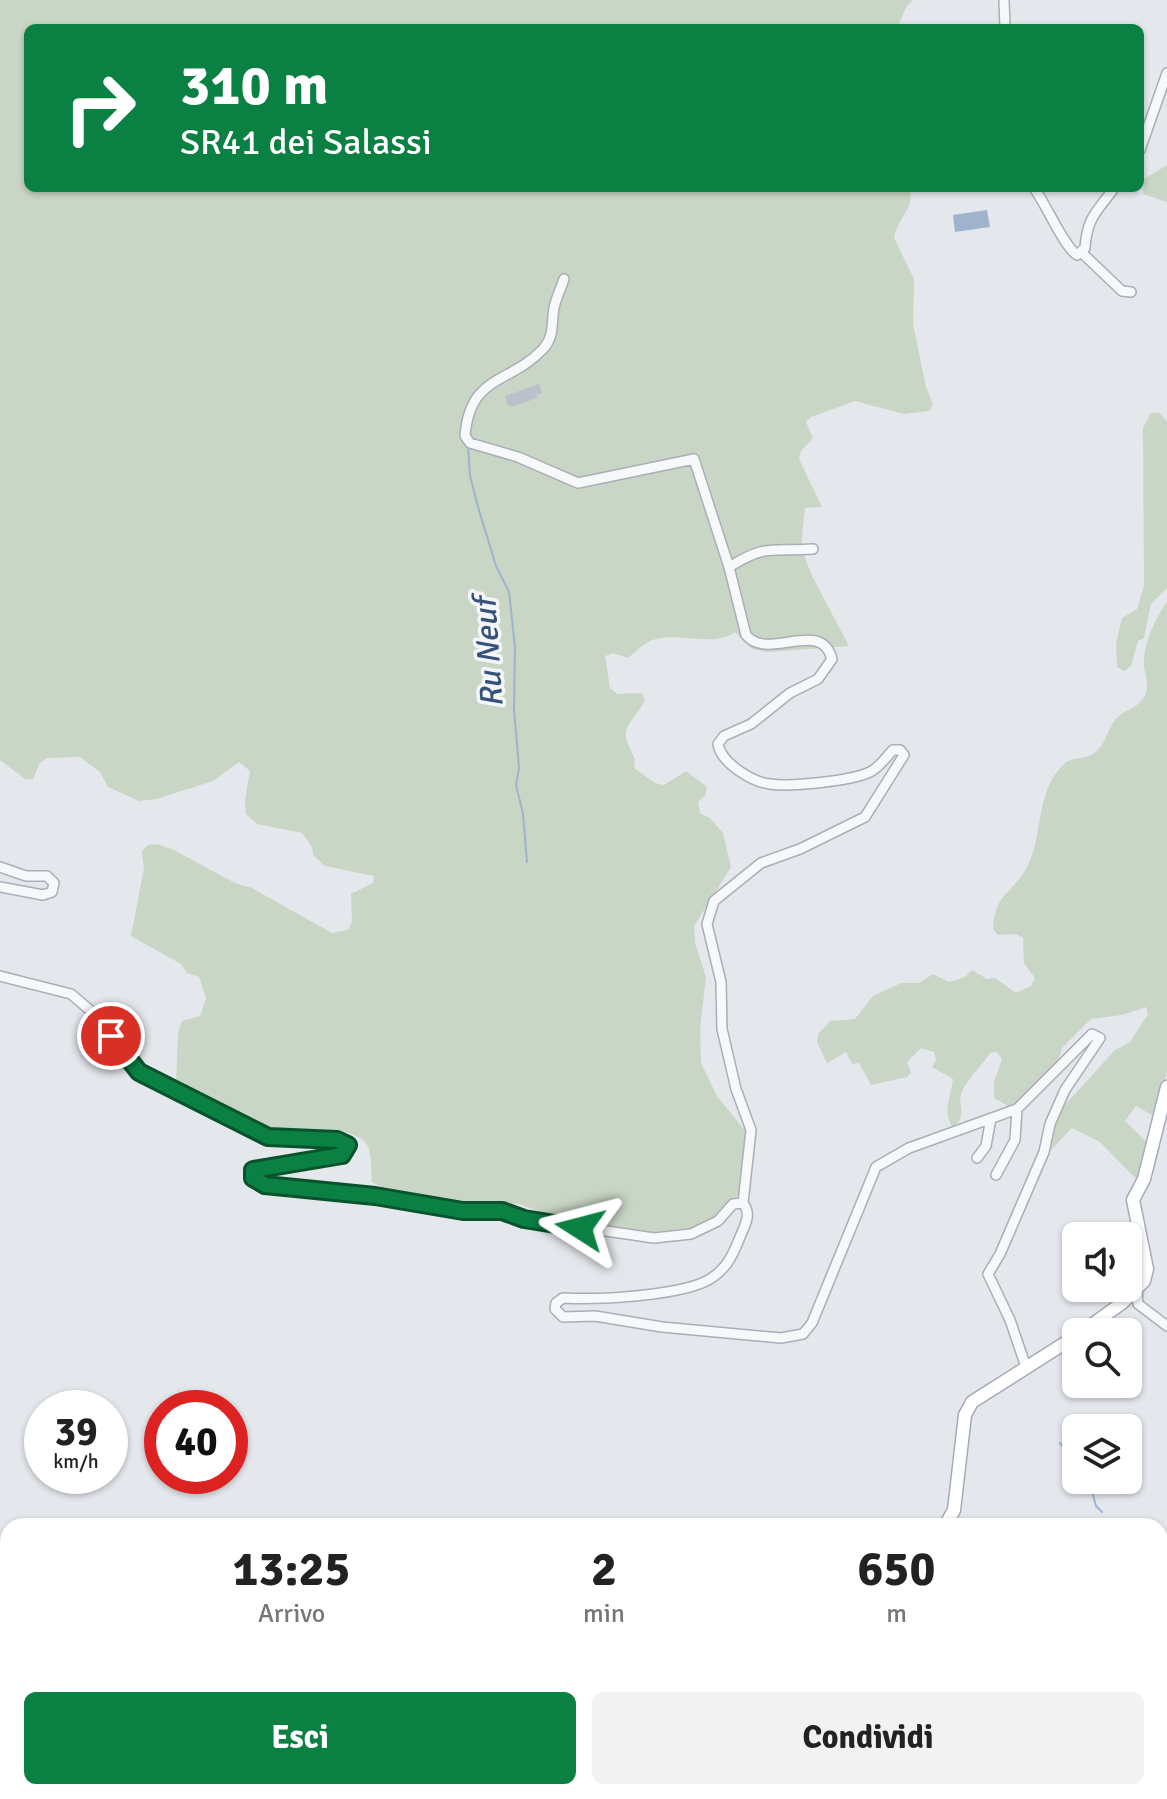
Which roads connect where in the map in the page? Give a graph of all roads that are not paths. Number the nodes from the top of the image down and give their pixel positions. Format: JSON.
{"nodes":[{"id":1,"x":1004,"y":0,"type":"edge"},
{"id":2,"x":1005,"y":24,"type":"edge"},
{"id":3,"x":1167,"y":73,"type":"edge"},
{"id":4,"x":1144,"y":139,"type":"edge"},
{"id":5,"x":1037,"y":192,"type":"edge"},
{"id":6,"x":1111,"y":192,"type":"edge"},
{"id":7,"x":1082,"y":253,"type":"junction"},
{"id":8,"x":564,"y":279,"type":"dead end"},
{"id":9,"x":1131,"y":292,"type":"dead end"},
{"id":10,"x":813,"y":549,"type":"dead end"},
{"id":11,"x":729,"y":567,"type":"junction"},
{"id":12,"x":0,"y":867,"type":"edge"},
{"id":13,"x":0,"y":887,"type":"edge"},
{"id":14,"x":0,"y":976,"type":"edge"},
{"id":15,"x":1167,"y":1087,"type":"edge"},
{"id":16,"x":1017,"y":1109,"type":"junction"},
{"id":17,"x":991,"y":1118,"type":"junction"},
{"id":18,"x":977,"y":1158,"type":"dead end"},
{"id":19,"x":996,"y":1175,"type":"dead end"},
{"id":20,"x":743,"y":1203,"type":"junction"},
{"id":21,"x":1137,"y":1222,"type":"edge"},
{"id":22,"x":1142,"y":1244,"type":"edge"},
{"id":23,"x":1142,"y":1284,"type":"edge"},
{"id":24,"x":1121,"y":1302,"type":"edge"},
{"id":25,"x":1138,"y":1302,"type":"edge"},
{"id":26,"x":1100,"y":1318,"type":"edge"},
{"id":27,"x":1167,"y":1326,"type":"edge"},
{"id":28,"x":1062,"y":1345,"type":"edge"},
{"id":29,"x":1026,"y":1367,"type":"junction"},
{"id":30,"x":950,"y":1518,"type":"edge"}],
"edges":[{"from":1,"to":2,"type":"street"},
{"from":3,"to":4,"type":"street"},
{"from":5,"to":7,"type":"street"},
{"from":6,"to":7,"type":"street"},
{"from":7,"to":9,"type":"street"},
{"from":8,"to":11,"type":"street"},
{"from":10,"to":11,"type":"street"},
{"from":11,"to":20,"type":"street"},
{"from":12,"to":13,"type":"street"},
{"from":14,"to":20,"type":"street"},
{"from":15,"to":21,"type":"main road"},
{"from":16,"to":17,"type":"street"},
{"from":16,"to":19,"type":"street"},
{"from":16,"to":29,"type":"street"},
{"from":17,"to":18,"type":"street"},
{"from":17,"to":20,"type":"street"},
{"from":22,"to":23,"type":"main road"},
{"from":24,"to":26,"type":"main road"},
{"from":25,"to":27,"type":"street"},
{"from":28,"to":29,"type":"main road"},
{"from":29,"to":30,"type":"main road"}]}
